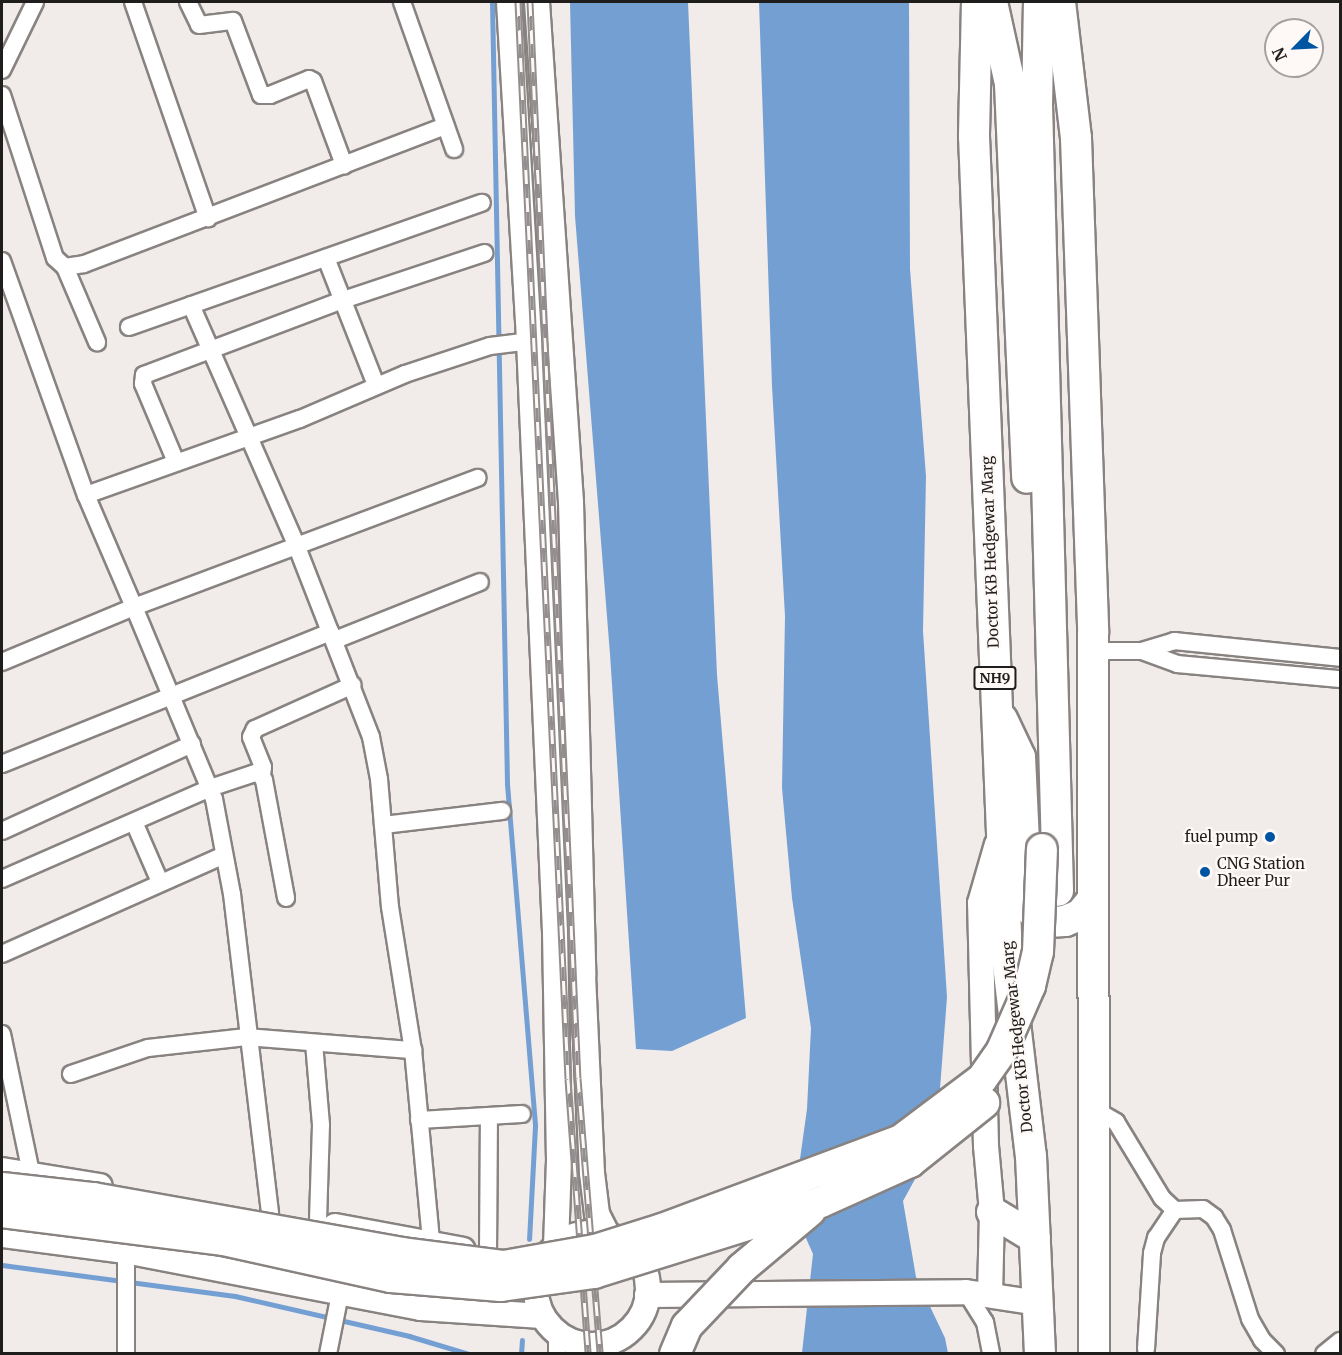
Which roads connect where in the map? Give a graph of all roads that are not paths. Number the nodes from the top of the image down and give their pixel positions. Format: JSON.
{"nodes":[{"id":1,"x":35,"y":2,"type":"edge"},
{"id":2,"x":133,"y":2,"type":"edge"},
{"id":3,"x":189,"y":2,"type":"edge"},
{"id":4,"x":402,"y":2,"type":"edge"},
{"id":5,"x":509,"y":2,"type":"edge"},
{"id":6,"x":537,"y":2,"type":"edge"},
{"id":7,"x":977,"y":2,"type":"edge"},
{"id":8,"x":992,"y":2,"type":"edge"},
{"id":9,"x":1039,"y":2,"type":"edge"},
{"id":10,"x":1060,"y":2,"type":"edge"},
{"id":11,"x":2,"y":70,"type":"edge"},
{"id":12,"x":2,"y":95,"type":"edge"},
{"id":13,"x":446,"y":126,"type":"junction"},
{"id":14,"x":454,"y":149,"type":"dead end"},
{"id":15,"x":1026,"y":152,"type":"junction"},
{"id":16,"x":344,"y":165,"type":"junction"},
{"id":17,"x":482,"y":203,"type":"dead end"},
{"id":18,"x":208,"y":218,"type":"junction"},
{"id":19,"x":484,"y":253,"type":"dead end"},
{"id":20,"x":326,"y":258,"type":"junction"},
{"id":21,"x":2,"y":261,"type":"edge"},
{"id":22,"x":65,"y":267,"type":"junction"},
{"id":23,"x":343,"y":300,"type":"junction"},
{"id":24,"x":191,"y":305,"type":"junction"},
{"id":25,"x":129,"y":327,"type":"dead end"},
{"id":26,"x":97,"y":342,"type":"dead end"},
{"id":27,"x":518,"y":343,"type":"junction"},
{"id":28,"x":211,"y":350,"type":"junction"},
{"id":29,"x":376,"y":385,"type":"junction"},
{"id":30,"x":248,"y":436,"type":"junction"},
{"id":31,"x":176,"y":462,"type":"junction"},
{"id":32,"x":478,"y":478,"type":"dead end"},
{"id":33,"x":86,"y":495,"type":"junction"},
{"id":34,"x":297,"y":547,"type":"junction"},
{"id":35,"x":480,"y":582,"type":"dead end"},
{"id":36,"x":134,"y":607,"type":"junction"},
{"id":37,"x":333,"y":636,"type":"junction"},
{"id":38,"x":1093,"y":651,"type":"junction"},
{"id":39,"x":1142,"y":651,"type":"junction"},
{"id":40,"x":1341,"y":658,"type":"edge"},
{"id":41,"x":2,"y":662,"type":"edge"},
{"id":42,"x":1341,"y":679,"type":"edge"},
{"id":43,"x":353,"y":685,"type":"junction"},
{"id":44,"x":169,"y":694,"type":"junction"},
{"id":45,"x":996,"y":706,"type":"junction"},
{"id":46,"x":192,"y":744,"type":"junction"},
{"id":47,"x":2,"y":764,"type":"edge"},
{"id":48,"x":262,"y":775,"type":"junction"},
{"id":49,"x":210,"y":788,"type":"junction"},
{"id":50,"x":502,"y":811,"type":"dead end"},
{"id":51,"x":134,"y":822,"type":"junction"},
{"id":52,"x":383,"y":825,"type":"junction"},
{"id":53,"x":1002,"y":829,"type":"junction"},
{"id":54,"x":2,"y":831,"type":"edge"},
{"id":55,"x":224,"y":855,"type":"junction"},
{"id":56,"x":2,"y":879,"type":"edge"},
{"id":57,"x":160,"y":882,"type":"junction"},
{"id":58,"x":286,"y":898,"type":"dead end"},
{"id":59,"x":1092,"y":900,"type":"junction"},
{"id":60,"x":2,"y":954,"type":"edge"},
{"id":61,"x":2,"y":1034,"type":"edge"},
{"id":62,"x":246,"y":1037,"type":"junction"},
{"id":63,"x":314,"y":1043,"type":"junction"},
{"id":64,"x":413,"y":1050,"type":"junction"},
{"id":65,"x":71,"y":1074,"type":"dead end"},
{"id":66,"x":1092,"y":1108,"type":"junction"},
{"id":67,"x":522,"y":1114,"type":"dead end"},
{"id":68,"x":489,"y":1116,"type":"junction"},
{"id":69,"x":419,"y":1120,"type":"junction"},
{"id":70,"x":2,"y":1170,"type":"edge"},
{"id":71,"x":31,"y":1173,"type":"junction"},
{"id":72,"x":2,"y":1188,"type":"edge"},
{"id":73,"x":130,"y":1192,"type":"junction"},
{"id":74,"x":821,"y":1202,"type":"junction"},
{"id":75,"x":1175,"y":1210,"type":"junction"},
{"id":76,"x":2,"y":1212,"type":"edge"},
{"id":77,"x":992,"y":1212,"type":"junction"},
{"id":78,"x":270,"y":1215,"type":"junction"},
{"id":79,"x":318,"y":1223,"type":"junction"},
{"id":80,"x":354,"y":1230,"type":"junction"},
{"id":81,"x":607,"y":1234,"type":"junction"},
{"id":82,"x":2,"y":1235,"type":"edge"},
{"id":83,"x":1035,"y":1238,"type":"junction"},
{"id":84,"x":430,"y":1242,"type":"junction"},
{"id":85,"x":552,"y":1250,"type":"junction"},
{"id":86,"x":488,"y":1254,"type":"junction"},
{"id":87,"x":125,"y":1260,"type":"junction"},
{"id":88,"x":966,"y":1292,"type":"junction"},
{"id":89,"x":647,"y":1295,"type":"junction"},
{"id":90,"x":990,"y":1295,"type":"junction"},
{"id":91,"x":339,"y":1297,"type":"junction"},
{"id":92,"x":1039,"y":1303,"type":"junction"},
{"id":93,"x":631,"y":1329,"type":"junction"},
{"id":94,"x":562,"y":1340,"type":"edge"},
{"id":95,"x":1341,"y":1341,"type":"edge"},
{"id":96,"x":1146,"y":1349,"type":"dead end"},
{"id":97,"x":126,"y":1353,"type":"edge"},
{"id":98,"x":328,"y":1353,"type":"edge"},
{"id":99,"x":628,"y":1353,"type":"edge"},
{"id":100,"x":675,"y":1353,"type":"edge"},
{"id":101,"x":991,"y":1353,"type":"edge"},
{"id":102,"x":1040,"y":1353,"type":"edge"},
{"id":103,"x":1094,"y":1353,"type":"edge"},
{"id":104,"x":1276,"y":1353,"type":"edge"},
{"id":105,"x":1324,"y":1353,"type":"edge"}],
"edges":[{"from":1,"to":11,"type":"street"},
{"from":2,"to":18,"type":"street"},
{"from":3,"to":16,"type":"street"},
{"from":4,"to":13,"type":"street"},
{"from":5,"to":27,"type":"main road"},
{"from":6,"to":81,"type":"main road"},
{"from":7,"to":45,"type":"highway","name":"Doctor KB Hedgewar Marg","number":"NH9"},
{"from":8,"to":15,"type":"highway"},
{"from":9,"to":15,"type":"highway"},
{"from":10,"to":38,"type":"highway"},
{"from":12,"to":22,"type":"street"},
{"from":13,"to":14,"type":"street"},
{"from":13,"to":16,"type":"street"},
{"from":15,"to":72,"type":"highway","bridge":true},
{"from":15,"to":74,"type":"highway","bridge":true},
{"from":16,"to":18,"type":"street"},
{"from":17,"to":20,"type":"street"},
{"from":18,"to":22,"type":"street"},
{"from":19,"to":23,"type":"street"},
{"from":20,"to":23,"type":"street"},
{"from":20,"to":24,"type":"street"},
{"from":21,"to":33,"type":"street"},
{"from":22,"to":26,"type":"street"},
{"from":23,"to":28,"type":"street"},
{"from":23,"to":29,"type":"street"},
{"from":24,"to":25,"type":"street"},
{"from":24,"to":28,"type":"street"},
{"from":27,"to":29,"type":"street"},
{"from":27,"to":85,"type":"main road"},
{"from":28,"to":30,"type":"street"},
{"from":28,"to":31,"type":"street"},
{"from":29,"to":30,"type":"street"},
{"from":30,"to":31,"type":"street"},
{"from":30,"to":34,"type":"street"},
{"from":31,"to":33,"type":"street"},
{"from":32,"to":34,"type":"street"},
{"from":33,"to":36,"type":"street"},
{"from":34,"to":36,"type":"street"},
{"from":34,"to":37,"type":"street"},
{"from":35,"to":37,"type":"street"},
{"from":36,"to":41,"type":"street"},
{"from":36,"to":44,"type":"street"},
{"from":37,"to":43,"type":"street"},
{"from":37,"to":44,"type":"street"},
{"from":38,"to":39,"type":"street"},
{"from":38,"to":59,"type":"highway"},
{"from":39,"to":40,"type":"street"},
{"from":39,"to":42,"type":"street"},
{"from":43,"to":48,"type":"street"},
{"from":43,"to":52,"type":"street"},
{"from":44,"to":46,"type":"street"},
{"from":44,"to":47,"type":"street"},
{"from":45,"to":53,"type":"highway","name":"Doctor KB Hedgewar Marg","number":"NH9"},
{"from":45,"to":59,"type":"highway"},
{"from":46,"to":49,"type":"street"},
{"from":46,"to":54,"type":"street"},
{"from":48,"to":49,"type":"street"},
{"from":48,"to":58,"type":"street"},
{"from":49,"to":51,"type":"street"},
{"from":49,"to":55,"type":"street"},
{"from":50,"to":52,"type":"street"},
{"from":51,"to":56,"type":"street"},
{"from":51,"to":57,"type":"street"},
{"from":52,"to":64,"type":"street"},
{"from":53,"to":77,"type":"main road"},
{"from":53,"to":83,"type":"highway","name":"Doctor KB Hedgewar Marg","number":"NH9"},
{"from":55,"to":57,"type":"street"},
{"from":55,"to":62,"type":"street"},
{"from":57,"to":60,"type":"street"},
{"from":59,"to":66,"type":"highway"},
{"from":61,"to":71,"type":"street"},
{"from":62,"to":63,"type":"street"},
{"from":62,"to":65,"type":"street"},
{"from":62,"to":78,"type":"street"},
{"from":63,"to":64,"type":"street"},
{"from":63,"to":79,"type":"street"},
{"from":64,"to":69,"type":"street"},
{"from":66,"to":75,"type":"street"},
{"from":66,"to":103,"type":"highway"},
{"from":67,"to":68,"type":"street"},
{"from":68,"to":69,"type":"street"},
{"from":68,"to":86,"type":"street"},
{"from":69,"to":84,"type":"street"},
{"from":70,"to":71,"type":"main road"},
{"from":71,"to":73,"type":"main road"},
{"from":73,"to":78,"type":"main road"},
{"from":73,"to":87,"type":"street"},
{"from":74,"to":76,"type":"highway","bridge":true},
{"from":74,"to":100,"type":"highway","bridge":true},
{"from":75,"to":96,"type":"street"},
{"from":75,"to":104,"type":"street"},
{"from":77,"to":83,"type":"highway"},
{"from":77,"to":90,"type":"main road"},
{"from":78,"to":79,"type":"main road"},
{"from":79,"to":80,"type":"main road"},
{"from":80,"to":84,"type":"main road"},
{"from":80,"to":91,"type":"street"},
{"from":81,"to":85,"type":"main road"},
{"from":81,"to":89,"type":"main road"},
{"from":82,"to":87,"type":"main road"},
{"from":83,"to":92,"type":"highway","name":"Doctor KB Hedgewar Marg","number":"NH9"},
{"from":84,"to":86,"type":"main road"},
{"from":85,"to":86,"type":"main road"},
{"from":85,"to":94,"type":"main road"},
{"from":87,"to":91,"type":"main road"},
{"from":87,"to":97,"type":"street"},
{"from":88,"to":89,"type":"main road"},
{"from":88,"to":90,"type":"main road"},
{"from":88,"to":101,"type":"street"},
{"from":89,"to":93,"type":"main road"},
{"from":90,"to":92,"type":"main road"},
{"from":91,"to":94,"type":"main road"},
{"from":91,"to":98,"type":"street"},
{"from":92,"to":102,"type":"highway","name":"Doctor KB Hedgewar Marg","number":"NH9"},
{"from":93,"to":94,"type":"main road"},
{"from":93,"to":99,"type":"main road"},
{"from":95,"to":105,"type":"street"}]}
